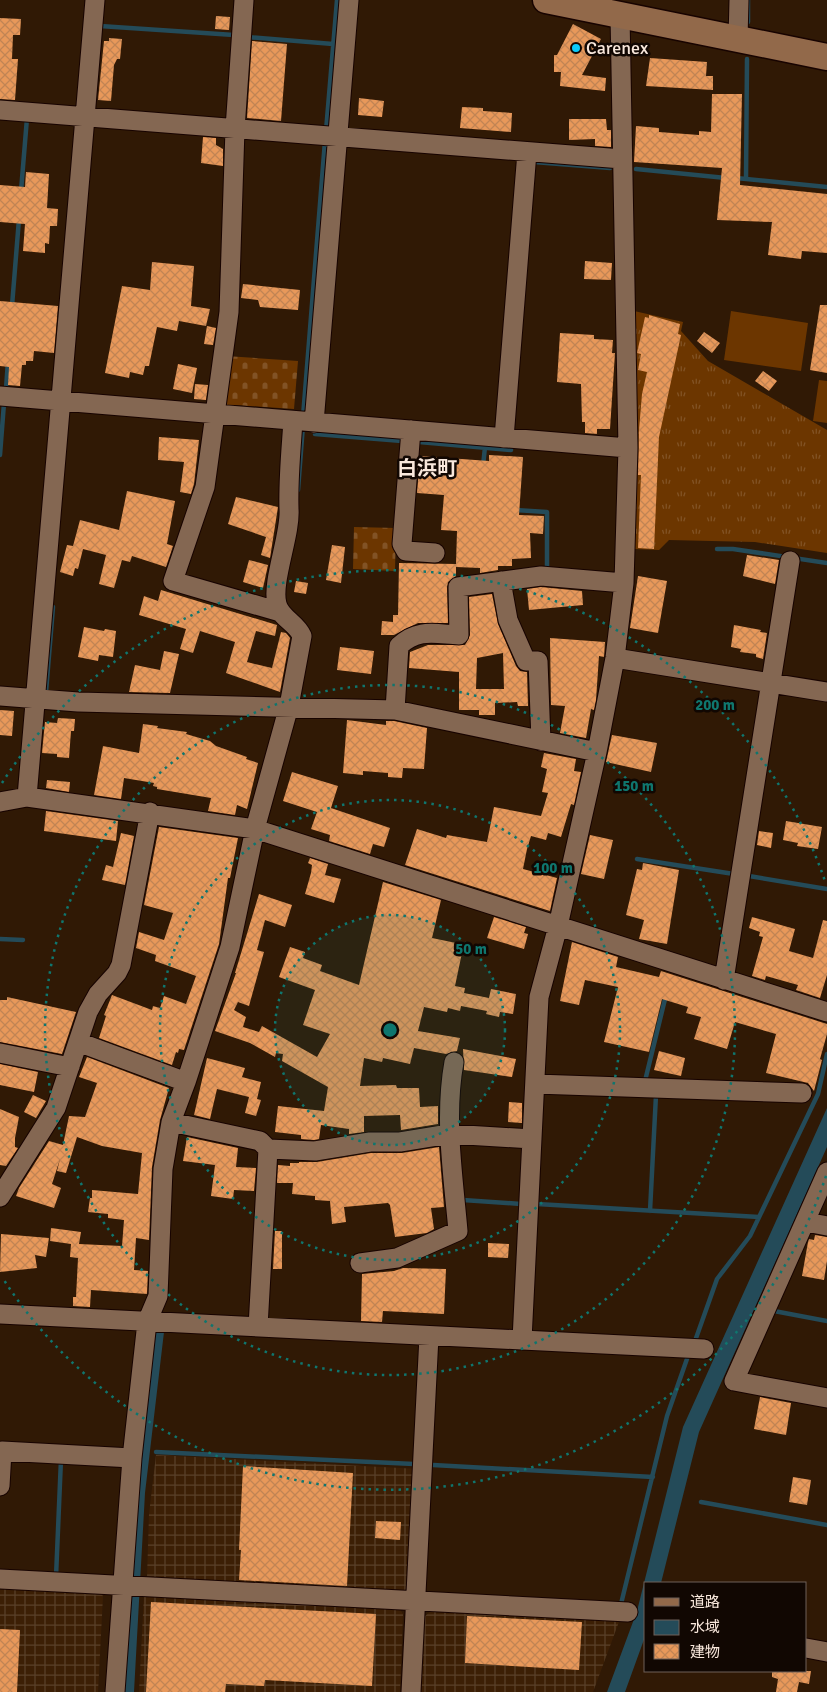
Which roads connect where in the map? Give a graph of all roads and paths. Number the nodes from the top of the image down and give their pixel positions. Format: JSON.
{"nodes":[{"id":1,"x":96,"y":0,"type":"edge"},
{"id":2,"x":244,"y":0,"type":"edge"},
{"id":3,"x":349,"y":0,"type":"edge"},
{"id":4,"x":546,"y":0,"type":"edge"},
{"id":5,"x":739,"y":0,"type":"edge"},
{"id":6,"x":620,"y":15,"type":"junction"},
{"id":7,"x":738,"y":39,"type":"junction"},
{"id":8,"x":827,"y":57,"type":"edge"},
{"id":9,"x":0,"y":110,"type":"edge"},
{"id":10,"x":86,"y":117,"type":"junction"},
{"id":11,"x":235,"y":129,"type":"junction"},
{"id":12,"x":330,"y":137,"type":"junction"},
{"id":13,"x":527,"y":152,"type":"junction"},
{"id":14,"x":622,"y":159,"type":"junction"},
{"id":15,"x":0,"y":396,"type":"edge"},
{"id":16,"x":61,"y":402,"type":"junction"},
{"id":17,"x":214,"y":415,"type":"junction"},
{"id":18,"x":303,"y":422,"type":"junction"},
{"id":19,"x":410,"y":430,"type":"junction"},
{"id":20,"x":504,"y":438,"type":"junction"},
{"id":21,"x":628,"y":448,"type":"junction"},
{"id":22,"x":435,"y":553,"type":"dead end"},
{"id":23,"x":790,"y":561,"type":"dead end"},
{"id":24,"x":502,"y":581,"type":"junction"},
{"id":25,"x":624,"y":583,"type":"junction"},
{"id":26,"x":280,"y":612,"type":"junction"},
{"id":27,"x":614,"y":658,"type":"junction"},
{"id":28,"x":770,"y":683,"type":"junction"},
{"id":29,"x":827,"y":692,"type":"edge"},
{"id":30,"x":0,"y":696,"type":"edge"},
{"id":31,"x":36,"y":699,"type":"junction"},
{"id":32,"x":289,"y":706,"type":"junction"},
{"id":33,"x":395,"y":710,"type":"junction"},
{"id":34,"x":541,"y":740,"type":"junction"},
{"id":35,"x":597,"y":752,"type":"junction"},
{"id":36,"x":27,"y":797,"type":"junction"},
{"id":37,"x":0,"y":802,"type":"edge"},
{"id":38,"x":150,"y":812,"type":"junction"},
{"id":39,"x":255,"y":828,"type":"junction"},
{"id":40,"x":558,"y":926,"type":"junction"},
{"id":41,"x":724,"y":980,"type":"junction"},
{"id":42,"x":827,"y":1012,"type":"edge"},
{"id":43,"x":78,"y":1042,"type":"junction"},
{"id":44,"x":0,"y":1053,"type":"edge"},
{"id":45,"x":454,"y":1062,"type":"dead end"},
{"id":46,"x":70,"y":1067,"type":"junction"},
{"id":47,"x":186,"y":1082,"type":"junction"},
{"id":48,"x":535,"y":1084,"type":"junction"},
{"id":49,"x":802,"y":1093,"type":"dead end"},
{"id":50,"x":171,"y":1122,"type":"junction"},
{"id":51,"x":449,"y":1134,"type":"junction"},
{"id":52,"x":532,"y":1139,"type":"junction"},
{"id":53,"x":268,"y":1149,"type":"junction"},
{"id":54,"x":827,"y":1172,"type":"edge"},
{"id":55,"x":0,"y":1197,"type":"edge"},
{"id":56,"x":806,"y":1222,"type":"junction"},
{"id":57,"x":827,"y":1226,"type":"edge"},
{"id":58,"x":360,"y":1263,"type":"dead end"},
{"id":59,"x":0,"y":1314,"type":"edge"},
{"id":60,"x":146,"y":1322,"type":"junction"},
{"id":61,"x":258,"y":1327,"type":"junction"},
{"id":62,"x":430,"y":1336,"type":"junction"},
{"id":63,"x":522,"y":1340,"type":"junction"},
{"id":64,"x":704,"y":1348,"type":"dead end"},
{"id":65,"x":827,"y":1398,"type":"edge"},
{"id":66,"x":132,"y":1458,"type":"junction"},
{"id":67,"x":0,"y":1486,"type":"edge"},
{"id":68,"x":0,"y":1579,"type":"edge"},
{"id":69,"x":129,"y":1585,"type":"junction"},
{"id":70,"x":416,"y":1600,"type":"junction"},
{"id":71,"x":628,"y":1612,"type":"dead end"},
{"id":72,"x":807,"y":1648,"type":"edge"},
{"id":73,"x":827,"y":1652,"type":"edge"},
{"id":74,"x":115,"y":1692,"type":"edge"},
{"id":75,"x":411,"y":1692,"type":"edge"}],
"edges":[{"from":1,"to":10,"type":"street"},
{"from":2,"to":11,"type":"street"},
{"from":3,"to":12,"type":"street"},
{"from":4,"to":6,"type":"main road"},
{"from":5,"to":7,"type":"street"},
{"from":6,"to":7,"type":"main road"},
{"from":6,"to":14,"type":"street"},
{"from":7,"to":8,"type":"main road"},
{"from":9,"to":10,"type":"street"},
{"from":10,"to":11,"type":"street"},
{"from":10,"to":16,"type":"street"},
{"from":11,"to":12,"type":"street"},
{"from":11,"to":17,"type":"street"},
{"from":12,"to":13,"type":"street"},
{"from":12,"to":18,"type":"street"},
{"from":13,"to":14,"type":"street"},
{"from":13,"to":20,"type":"street"},
{"from":14,"to":21,"type":"street"},
{"from":15,"to":16,"type":"street"},
{"from":16,"to":17,"type":"street"},
{"from":16,"to":31,"type":"street"},
{"from":17,"to":18,"type":"street"},
{"from":17,"to":26,"type":"street"},
{"from":18,"to":19,"type":"street"},
{"from":18,"to":26,"type":"street"},
{"from":19,"to":20,"type":"street"},
{"from":19,"to":22,"type":"street"},
{"from":20,"to":21,"type":"street"},
{"from":21,"to":25,"type":"street"},
{"from":23,"to":28,"type":"street"},
{"from":24,"to":25,"type":"street"},
{"from":24,"to":33,"type":"street"},
{"from":24,"to":34,"type":"street"},
{"from":25,"to":27,"type":"street"},
{"from":26,"to":32,"type":"street"},
{"from":27,"to":28,"type":"street"},
{"from":27,"to":35,"type":"street"},
{"from":28,"to":29,"type":"street"},
{"from":28,"to":41,"type":"street"},
{"from":30,"to":31,"type":"street"},
{"from":31,"to":32,"type":"street"},
{"from":31,"to":36,"type":"street"},
{"from":32,"to":33,"type":"street"},
{"from":32,"to":39,"type":"street"},
{"from":33,"to":34,"type":"street"},
{"from":34,"to":35,"type":"street"},
{"from":35,"to":40,"type":"street"},
{"from":36,"to":37,"type":"street"},
{"from":36,"to":38,"type":"street"},
{"from":38,"to":39,"type":"street"},
{"from":38,"to":43,"type":"street"},
{"from":39,"to":40,"type":"street"},
{"from":39,"to":47,"type":"street"},
{"from":40,"to":41,"type":"street"},
{"from":40,"to":48,"type":"street"},
{"from":41,"to":42,"type":"street"},
{"from":43,"to":46,"type":"street"},
{"from":43,"to":47,"type":"street"},
{"from":44,"to":46,"type":"street"},
{"from":45,"to":51,"type":"street"},
{"from":46,"to":55,"type":"street"},
{"from":47,"to":50,"type":"street"},
{"from":48,"to":49,"type":"street"},
{"from":48,"to":52,"type":"street"},
{"from":50,"to":53,"type":"street"},
{"from":50,"to":60,"type":"street"},
{"from":51,"to":52,"type":"street"},
{"from":51,"to":53,"type":"street"},
{"from":51,"to":58,"type":"street"},
{"from":52,"to":63,"type":"street"},
{"from":53,"to":61,"type":"street"},
{"from":54,"to":56,"type":"street"},
{"from":56,"to":57,"type":"street"},
{"from":56,"to":65,"type":"street"},
{"from":59,"to":60,"type":"street"},
{"from":60,"to":61,"type":"street"},
{"from":60,"to":66,"type":"street"},
{"from":61,"to":62,"type":"street"},
{"from":62,"to":63,"type":"street"},
{"from":62,"to":70,"type":"street"},
{"from":63,"to":64,"type":"street"},
{"from":66,"to":67,"type":"street"},
{"from":66,"to":69,"type":"street"},
{"from":68,"to":69,"type":"street"},
{"from":69,"to":70,"type":"street"},
{"from":69,"to":74,"type":"street"},
{"from":70,"to":71,"type":"street"},
{"from":70,"to":75,"type":"street"},
{"from":72,"to":73,"type":"street"}]}
